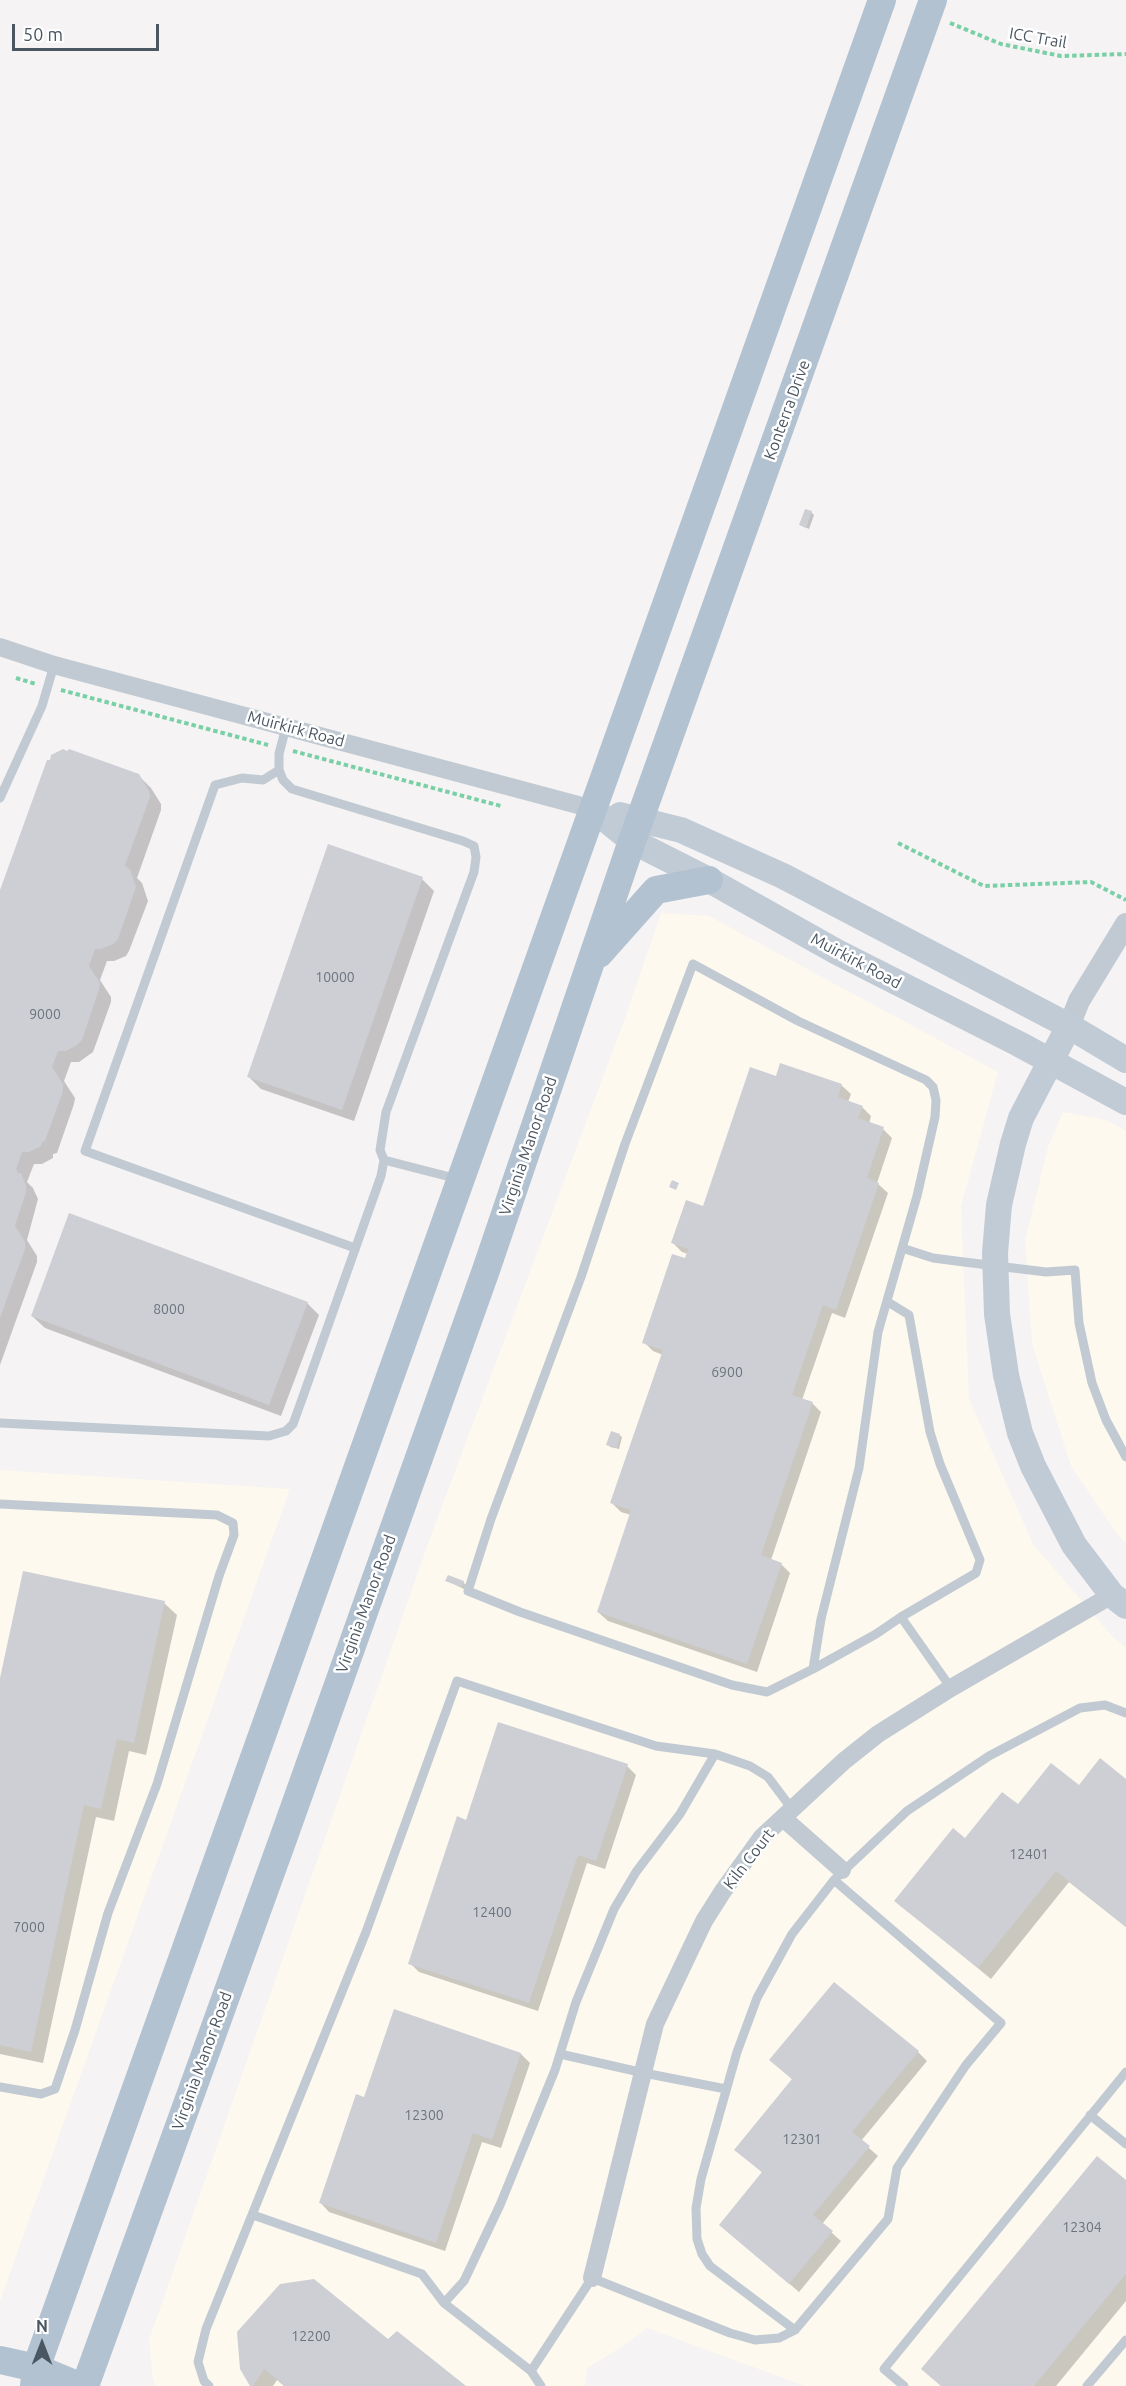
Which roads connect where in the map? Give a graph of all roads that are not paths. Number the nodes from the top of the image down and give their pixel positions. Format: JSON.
{"nodes":[{"id":1,"x":882,"y":0,"type":"edge"},
{"id":2,"x":933,"y":0,"type":"edge"},
{"id":3,"x":0,"y":647,"type":"edge"},
{"id":4,"x":54,"y":665,"type":"junction"},
{"id":5,"x":286,"y":727,"type":"junction"},
{"id":6,"x":279,"y":770,"type":"junction"},
{"id":7,"x":0,"y":798,"type":"edge"},
{"id":8,"x":593,"y":809,"type":"junction"},
{"id":9,"x":636,"y":830,"type":"junction"},
{"id":10,"x":709,"y":880,"type":"junction"},
{"id":11,"x":1126,"y":924,"type":"edge"},
{"id":12,"x":590,"y":965,"type":"junction"},
{"id":13,"x":1069,"y":1026,"type":"junction"},
{"id":14,"x":1126,"y":1060,"type":"edge"},
{"id":15,"x":1050,"y":1061,"type":"junction"},
{"id":16,"x":1126,"y":1102,"type":"edge"},
{"id":17,"x":384,"y":1160,"type":"junction"},
{"id":18,"x":460,"y":1180,"type":"junction"},
{"id":19,"x":355,"y":1248,"type":"junction"},
{"id":20,"x":902,"y":1248,"type":"junction"},
{"id":21,"x":996,"y":1265,"type":"junction"},
{"id":22,"x":888,"y":1302,"type":"junction"},
{"id":23,"x":0,"y":1423,"type":"edge"},
{"id":24,"x":1126,"y":1457,"type":"edge"},
{"id":25,"x":0,"y":1504,"type":"edge"},
{"id":26,"x":1119,"y":1600,"type":"edge"},
{"id":27,"x":902,"y":1617,"type":"junction"},
{"id":28,"x":813,"y":1669,"type":"junction"},
{"id":29,"x":951,"y":1688,"type":"junction"},
{"id":30,"x":1126,"y":1713,"type":"edge"},
{"id":31,"x":715,"y":1754,"type":"junction"},
{"id":32,"x":788,"y":1813,"type":"junction"},
{"id":33,"x":838,"y":1875,"type":"junction"},
{"id":34,"x":560,"y":2054,"type":"junction"},
{"id":35,"x":1126,"y":2072,"type":"edge"},
{"id":36,"x":644,"y":2073,"type":"junction"},
{"id":37,"x":0,"y":2087,"type":"edge"},
{"id":38,"x":726,"y":2089,"type":"junction"},
{"id":39,"x":1090,"y":2115,"type":"junction"},
{"id":40,"x":1126,"y":2144,"type":"edge"},
{"id":41,"x":253,"y":2215,"type":"junction"},
{"id":42,"x":592,"y":2278,"type":"junction"},
{"id":43,"x":444,"y":2303,"type":"junction"},
{"id":44,"x":795,"y":2330,"type":"junction"},
{"id":45,"x":1126,"y":2340,"type":"edge"},
{"id":46,"x":0,"y":2360,"type":"edge"},
{"id":47,"x":531,"y":2371,"type":"junction"},
{"id":48,"x":35,"y":2377,"type":"edge"},
{"id":49,"x":79,"y":2386,"type":"edge"},
{"id":50,"x":85,"y":2386,"type":"edge"},
{"id":51,"x":209,"y":2386,"type":"edge"},
{"id":52,"x":541,"y":2386,"type":"edge"},
{"id":53,"x":904,"y":2386,"type":"edge"},
{"id":54,"x":1087,"y":2386,"type":"edge"}],
"edges":[{"from":1,"to":8,"type":"main road"},
{"from":2,"to":9,"type":"main road","name":"Konterra Drive"},
{"from":3,"to":4,"type":"street","name":"Muirkirk Road"},
{"from":4,"to":5,"type":"street","name":"Muirkirk Road"},
{"from":4,"to":7,"type":"lane"},
{"from":5,"to":6,"type":"lane"},
{"from":5,"to":8,"type":"street","name":"Muirkirk Road"},
{"from":6,"to":17,"type":"lane"},
{"from":6,"to":19,"type":"lane"},
{"from":8,"to":9,"type":"main road","name":"Muirkirk Road"},
{"from":8,"to":18,"type":"main road"},
{"from":9,"to":10,"type":"main road","name":"Muirkirk Road"},
{"from":9,"to":12,"type":"main road","name":"Virginia Manor Road"},
{"from":9,"to":13,"type":"main road","name":"Muirkirk Road"},
{"from":10,"to":12,"type":"main road"},
{"from":10,"to":15,"type":"main road","name":"Muirkirk Road"},
{"from":11,"to":13,"type":"street"},
{"from":12,"to":50,"type":"main road","name":"Virginia Manor Road"},
{"from":13,"to":14,"type":"main road","name":"Muirkirk Road"},
{"from":13,"to":15,"type":"main road"},
{"from":15,"to":16,"type":"main road","name":"Muirkirk Road"},
{"from":15,"to":21,"type":"main road"},
{"from":17,"to":18,"type":"lane"},
{"from":17,"to":19,"type":"lane"},
{"from":18,"to":48,"type":"main road"},
{"from":19,"to":23,"type":"lane"},
{"from":20,"to":21,"type":"lane"},
{"from":20,"to":22,"type":"lane"},
{"from":20,"to":28,"type":"lane"},
{"from":21,"to":24,"type":"lane"},
{"from":21,"to":26,"type":"main road"},
{"from":22,"to":27,"type":"lane"},
{"from":22,"to":28,"type":"lane"},
{"from":25,"to":37,"type":"lane"},
{"from":26,"to":29,"type":"street","name":"Kiln Court"},
{"from":27,"to":28,"type":"lane"},
{"from":27,"to":29,"type":"lane"},
{"from":29,"to":32,"type":"street","name":"Kiln Court"},
{"from":30,"to":33,"type":"lane"},
{"from":31,"to":32,"type":"lane"},
{"from":31,"to":34,"type":"lane"},
{"from":31,"to":41,"type":"lane"},
{"from":32,"to":33,"type":"street"},
{"from":32,"to":36,"type":"street","name":"Kiln Court"},
{"from":33,"to":38,"type":"lane"},
{"from":33,"to":44,"type":"lane"},
{"from":34,"to":36,"type":"lane"},
{"from":34,"to":43,"type":"lane"},
{"from":35,"to":39,"type":"lane"},
{"from":36,"to":38,"type":"lane"},
{"from":36,"to":42,"type":"street","name":"Kiln Court"},
{"from":38,"to":44,"type":"lane"},
{"from":39,"to":40,"type":"lane"},
{"from":39,"to":53,"type":"lane"},
{"from":41,"to":43,"type":"lane"},
{"from":41,"to":51,"type":"lane"},
{"from":42,"to":44,"type":"lane"},
{"from":42,"to":47,"type":"lane"},
{"from":43,"to":47,"type":"lane"},
{"from":45,"to":54,"type":"lane"},
{"from":46,"to":48,"type":"main road"},
{"from":47,"to":52,"type":"lane"},
{"from":48,"to":49,"type":"main road"}]}
